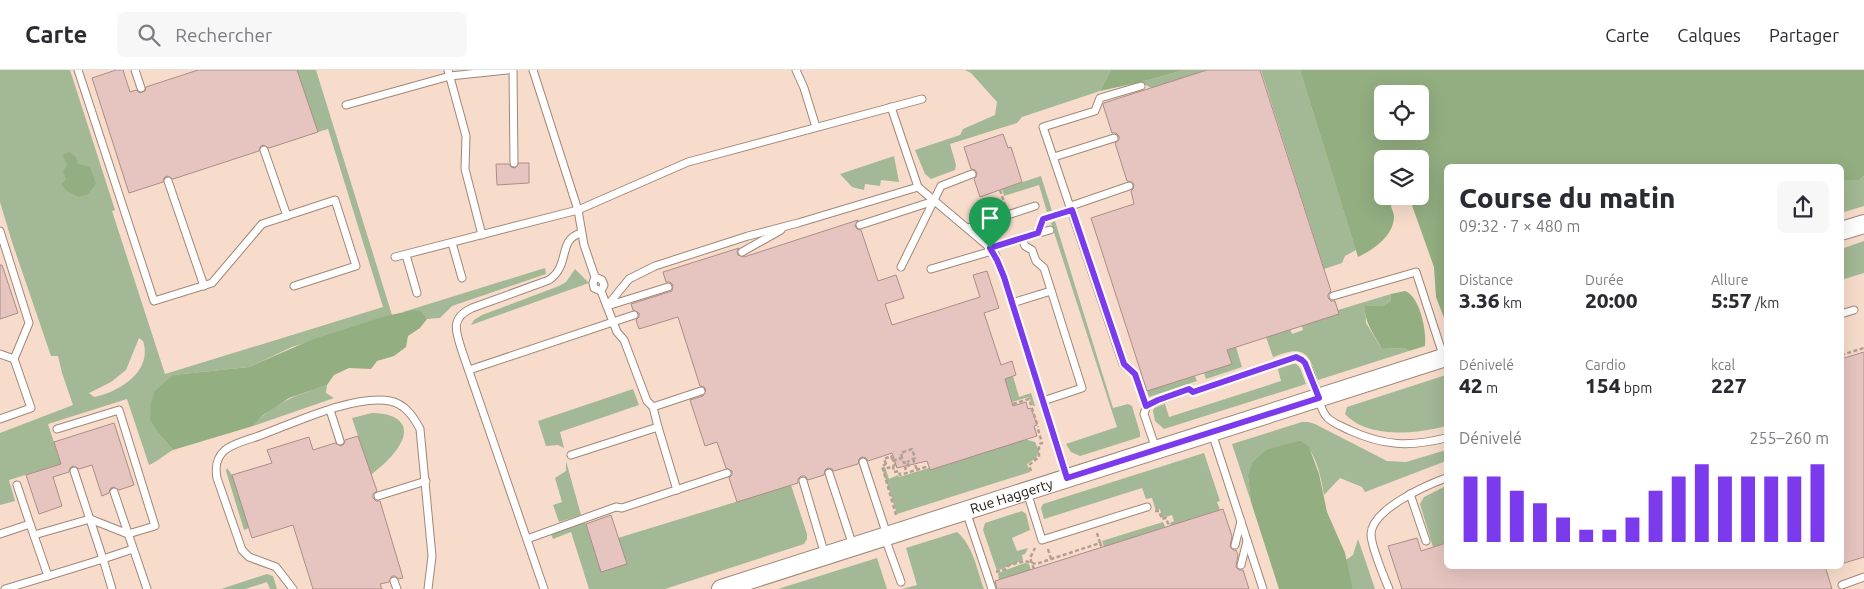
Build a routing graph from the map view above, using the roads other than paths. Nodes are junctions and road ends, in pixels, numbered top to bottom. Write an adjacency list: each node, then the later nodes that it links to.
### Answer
1 (78, 70): 46 (lane)
2 (135, 70): 9 (lane)
3 (507, 70): 7 (lane)
4 (513, 70): 17 (lane)
5 (533, 70): 25 (lane)
6 (796, 70): 13 (lane)
7 (449, 73): 11 (lane); 36 (lane)
8 (1141, 86): 16 (lane)
9 (141, 88)
10 (922, 99): 12 (lane)
11 (346, 106)
12 (891, 107): 13 (lane); 21 (lane)
13 (816, 127): 25 (lane)
14 (1114, 138): 16 (lane)
15 (264, 150): 26 (lane)
16 (1054, 157): 24 (lane)
17 (514, 164)
18 (972, 174): 22 (lane)
19 (168, 180): 46 (lane)
20 (1129, 186): 24 (lane)
21 (918, 187): 22 (lane); 29 (lane)
22 (934, 201): 28 (lane); 30 (lane); 43 (lane)
23 (1035, 206): 30 (lane)
24 (1071, 208): 35 (lane); 66 (lane)
25 (578, 210): 34 (lane); 36 (lane)
26 (287, 216): 46 (lane); 47 (lane)
27 (1864, 224): 32 (street)
28 (860, 225)
29 (790, 226): 40 (lane); 53 (lane)
30 (968, 228): 39 (lane)
31 (1050, 230): 35 (lane)
32 (1844, 230)
33 (0, 231): 61 (lane)
34 (581, 233): 53 (lane); 62 (lane)
35 (1038, 233): 37 (lane)
36 (482, 235): 38 (lane)
37 (1022, 238): 39 (lane); 49 (lane)
38 (452, 243): 41 (lane); 45 (lane)
39 (991, 250): 44 (lane); 52 (lane)
40 (742, 252)
41 (406, 255): 42 (lane); 50 (lane)
42 (395, 257)
43 (901, 266)
44 (931, 269)
45 (462, 278)
46 (204, 286)
47 (294, 286)
48 (668, 287): 53 (lane)
49 (1052, 291): 52 (lane); 65 (lane)
50 (417, 293)
51 (1333, 296): 59 (lane)
52 (1012, 303): 65 (lane)
53 (607, 306): 57 (lane)
54 (1854, 310): 55 (lane)
55 (1844, 313)
56 (634, 315): 57 (lane)
57 (613, 321): 62 (lane); 67 (lane)
58 (0, 354): 61 (lane)
59 (1444, 355)
60 (1444, 358): 64 (street, Rue Haggerty)
61 (14, 359): 69 (lane)
62 (469, 370): 100 (lane)
63 (701, 390): 67 (lane)
64 (1319, 398): 66 (lane); 72 (street, Rue Haggerty); 73 (lane)
65 (1043, 401): 81 (lane)
66 (1146, 406): 75 (lane)
67 (653, 407): 70 (lane)
68 (330, 410): 74 (lane); 83 (lane); 117 (lane)
69 (0, 419)
70 (658, 427): 76 (lane); 86 (lane)
71 (57, 429): 97 (lane)
72 (1212, 432): 75 (street, Rue Haggerty); 94 (lane)
73 (1444, 438)
74 (340, 442)
75 (1157, 450): 81 (street, Rue Haggerty)
76 (571, 455)
77 (863, 462): 99 (lane)
78 (74, 471): 93 (lane)
79 (727, 473): 86 (lane)
80 (829, 473): 104 (lane)
81 (1067, 478): 88 (street, Rue Haggerty)
82 (1444, 479): 89 (lane)
83 (426, 481): 90 (lane); 119 (lane)
84 (802, 481): 106 (lane)
85 (18, 485): 95 (lane)
86 (677, 490): 100 (lane)
87 (114, 492): 97 (lane)
88 (1027, 492): 91 (lane); 92 (street, Rue Haggerty)
89 (1410, 494): 102 (lane); 124 (lane)
90 (378, 496)
91 (1147, 507)
92 (966, 511): 99 (street, Rue Haggerty); 122 (lane)
93 (90, 519): 97 (lane); 98 (lane); 107 (lane)
94 (1241, 520): 101 (lane); 103 (lane)
95 (30, 524): 96 (lane); 98 (lane)
96 (0, 534)
97 (128, 534): 105 (lane)
98 (34, 535): 109 (lane)
99 (886, 536): 104 (street, Rue Haggerty); 112 (lane)
100 (526, 539): 120 (lane)
101 (1248, 539): 108 (lane); 123 (lane)
102 (1426, 541)
103 (1235, 545)
104 (853, 547): 106 (street, Rue Haggerty)
105 (133, 549): 107 (lane); 116 (lane)
106 (825, 556): 121 (street, Rue Haggerty)
107 (103, 559): 109 (lane); 115 (lane)
108 (1241, 565)
109 (48, 576): 114 (lane)
110 (1864, 578): 113 (lane)
111 (394, 581): 118 (lane)
112 (900, 582)
113 (1842, 585)
114 (5, 589)
115 (112, 589)
116 (147, 589)
117 (293, 589)
118 (397, 589)
119 (428, 589)
120 (544, 589)
121 (721, 589)
122 (992, 589)
123 (1263, 589)
124 (1389, 589)

